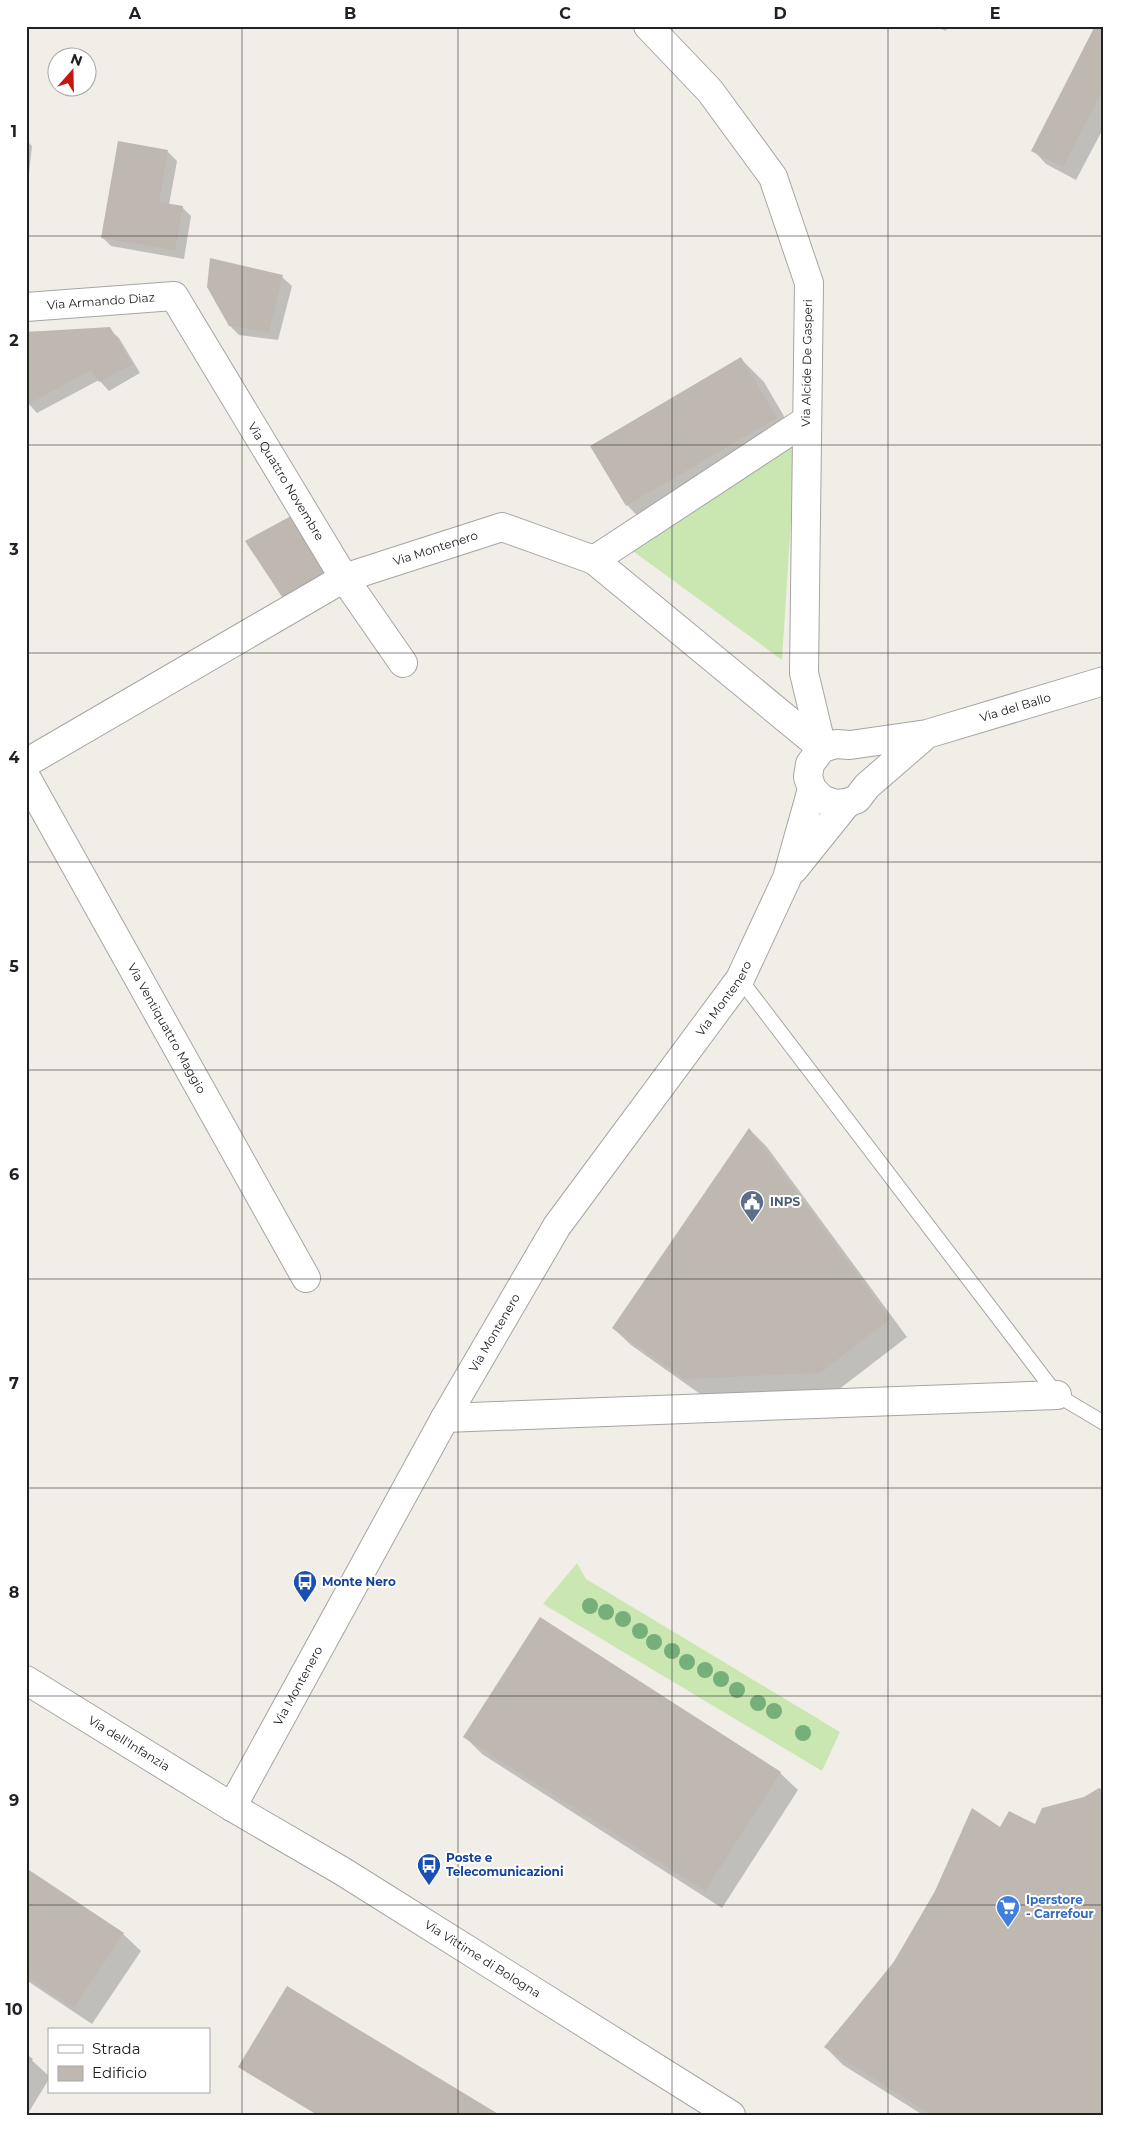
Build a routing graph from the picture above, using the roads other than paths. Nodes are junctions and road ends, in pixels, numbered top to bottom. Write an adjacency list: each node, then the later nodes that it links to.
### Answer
1 (648, 26): 4 (street, Via Alcide De Gasperi)
2 (174, 296): 3 (street, Via Armando Diaz); 6 (street, Via Quattro Novembre)
3 (26, 308)
4 (807, 420): 5 (street); 11 (street, Via Alcide De Gasperi)
5 (594, 560): 6 (street, Via Montenero); 11 (street, Via Montenero)
6 (344, 578): 7 (street, Via Quattro Novembre); 12 (street, Via Montenero)
7 (403, 663)
8 (1104, 681): 9 (street, Via del Ballo)
9 (928, 734): 10 (street); 15 (street, Via Montenero)
10 (850, 745): 11 (street); 15 (street)
11 (822, 748): 14 (street)
12 (26, 763)
13 (26, 777): 18 (street, Via Ventiquattro Maggio)
14 (812, 789): 15 (street); 16 (street, Via Montenero)
15 (857, 795): 16 (street, Via Montenero)
16 (787, 878): 17 (street, Via Montenero)
17 (740, 979): 19 (lane); 20 (street, Via Montenero)
18 (306, 1278)
19 (1057, 1395): 20 (street); 21 (lane)
20 (445, 1418): 23 (street, Via Montenero)
21 (1104, 1423)
22 (26, 1680): 23 (street, Via dell'Infanzia)
23 (232, 1807): 24 (street, Via Vittime di Bologna)
24 (731, 2115)

